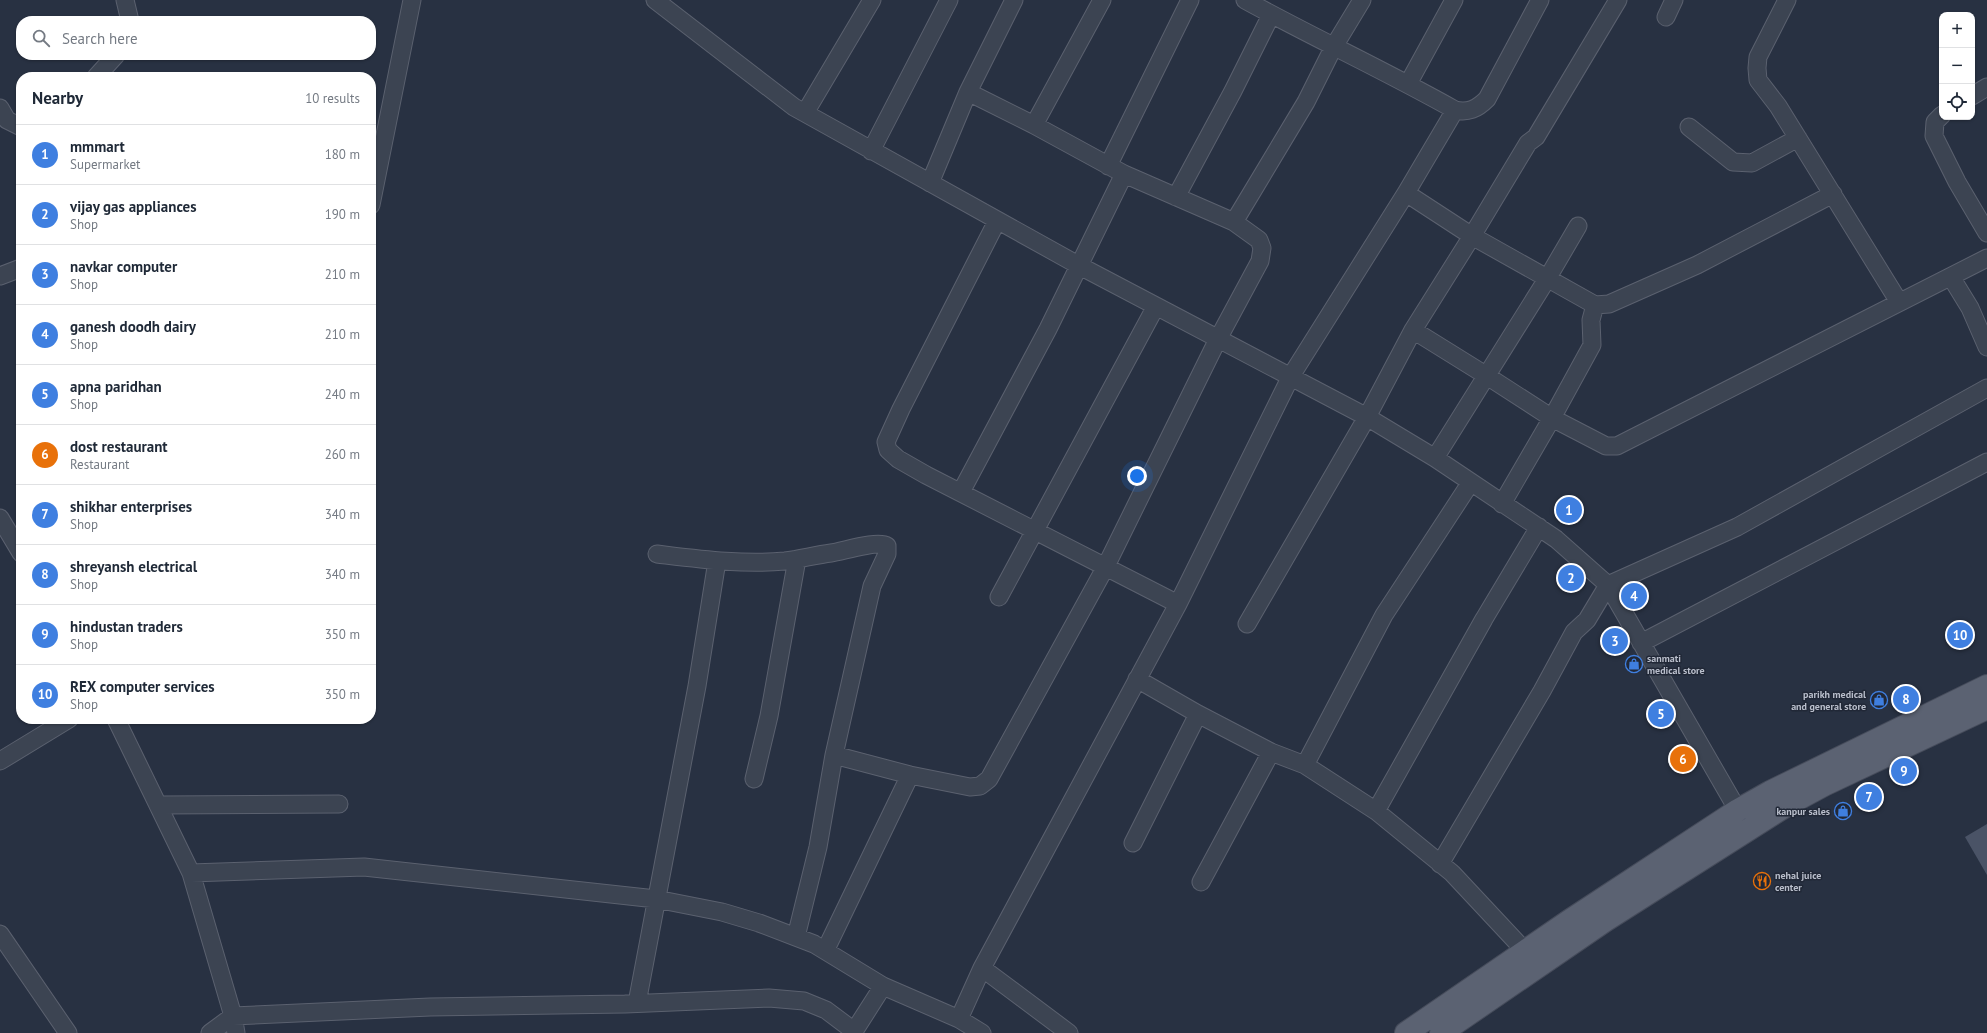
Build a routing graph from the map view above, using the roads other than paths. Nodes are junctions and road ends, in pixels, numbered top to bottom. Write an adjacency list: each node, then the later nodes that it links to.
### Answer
1 (125, 0): 17 (street)
2 (412, 0): 37 (street)
3 (655, 0): 28 (street)
4 (872, 0): 28 (street)
5 (949, 0): 34 (street)
6 (1014, 0): 24 (street)
7 (1102, 0): 31 (street)
8 (1190, 0): 35 (street)
9 (1245, 0): 16 (street)
10 (1362, 0): 19 (street)
11 (1454, 0): 22 (street)
12 (1540, 0): 27 (street)
13 (1618, 0): 46 (street)
14 (1674, 0): 18 (street)
15 (1787, 0): 33 (street)
16 (1271, 15): 19 (street); 41 (street)
17 (129, 16)
18 (1666, 18)
19 (1333, 48): 22 (street); 43 (street)
20 (111, 60): 21 (street)
21 (101, 72)
22 (1408, 84): 27 (street)
23 (1987, 87): 25 (street)
24 (968, 92): 31 (street); 38 (street)
25 (1975, 94)
26 (0, 108): 30 (street)
27 (1454, 110): 39 (street)
28 (805, 113): 34 (street)
29 (1939, 118): 45 (street)
30 (16, 124)
31 (1034, 125): 35 (street)
32 (1689, 127): 33 (street)
33 (1798, 138): 40 (street)
34 (871, 151): 38 (street)
35 (1108, 166): 36 (street)
36 (1124, 174): 41 (street); 48 (street)
37 (376, 180)
38 (930, 183): 42 (street)
39 (1406, 194): 46 (street); 59 (street)
40 (1833, 194): 53 (street); 54 (street)
41 (1176, 197): 43 (street)
42 (997, 221): 48 (street); 67 (street)
43 (1234, 222): 57 (street)
44 (1578, 226): 52 (street)
45 (1987, 233)
46 (1472, 236): 52 (street); 56 (street)
47 (1987, 258): 51 (street)
48 (1078, 265): 55 (street); 67 (street)
49 (16, 270): 50 (street)
50 (0, 276)
51 (1951, 277): 53 (street); 58 (street)
52 (1547, 279): 54 (street); 60 (street)
53 (1899, 302): 63 (street)
54 (1595, 305): 63 (street)
55 (1156, 306): 57 (street); 71 (street)
56 (1413, 330): 60 (street); 62 (street)
57 (1218, 338): 59 (street); 76 (street)
58 (1987, 347)
59 (1291, 376): 62 (street); 79 (street)
60 (1487, 376): 63 (street); 64 (street)
61 (1987, 388): 77 (street)
62 (1367, 417): 64 (street); 80 (street)
63 (1552, 418): 68 (street)
64 (1435, 458): 66 (street)
65 (1987, 462): 81 (street)
66 (1471, 482): 68 (street); 91 (street)
67 (961, 492): 71 (street)
68 (1502, 504): 70 (street)
69 (0, 518): 72 (street)
70 (1539, 527): 77 (street); 97 (street)
71 (1033, 531): 76 (street); 78 (street)
72 (16, 545)
73 (657, 554): 75 (street)
74 (797, 559): 75 (street); 89 (street); 93 (street)
75 (717, 561): 103 (street)
76 (1105, 568): 79 (street); 92 (street)
77 (1608, 585): 81 (street); 100 (street)
78 (999, 597)
79 (1178, 604): 82 (street)
80 (1247, 624)
81 (1641, 643): 96 (street)
82 (1137, 679): 85 (street); 108 (street)
83 (1987, 686): 96 (main road)
84 (1987, 708): 98 (main road)
85 (1198, 714): 88 (street); 99 (street)
86 (61, 724): 90 (street)
87 (118, 724): 95 (street)
88 (1271, 752): 91 (street); 102 (street)
89 (834, 755): 92 (street); 105 (street)
90 (0, 761)
91 (1305, 765): 97 (street)
92 (910, 775): 106 (street)
93 (754, 779)
94 (339, 804): 95 (street)
95 (159, 805): 101 (street)
96 (1738, 810): 98 (street); 107 (main road)
97 (1376, 811): 100 (street)
98 (1749, 829): 119 (main road)
99 (1133, 843)
100 (1440, 864): 107 (street)
101 (191, 873): 103 (street); 111 (street)
102 (1201, 882)
103 (656, 899): 105 (street); 110 (street)
104 (0, 934): 114 (street)
105 (796, 936): 106 (street)
106 (826, 950): 109 (street)
107 (1525, 951): 118 (main road)
108 (982, 968): 112 (street); 117 (street)
109 (884, 986): 112 (street); 113 (street)
110 (637, 1003): 111 (street); 113 (street)
111 (233, 1016): 115 (street); 116 (street)
112 (970, 1028)
113 (854, 1032)
114 (68, 1033)
115 (210, 1033)
116 (236, 1033)
117 (1069, 1033)
118 (1406, 1033)
119 (1441, 1033)

